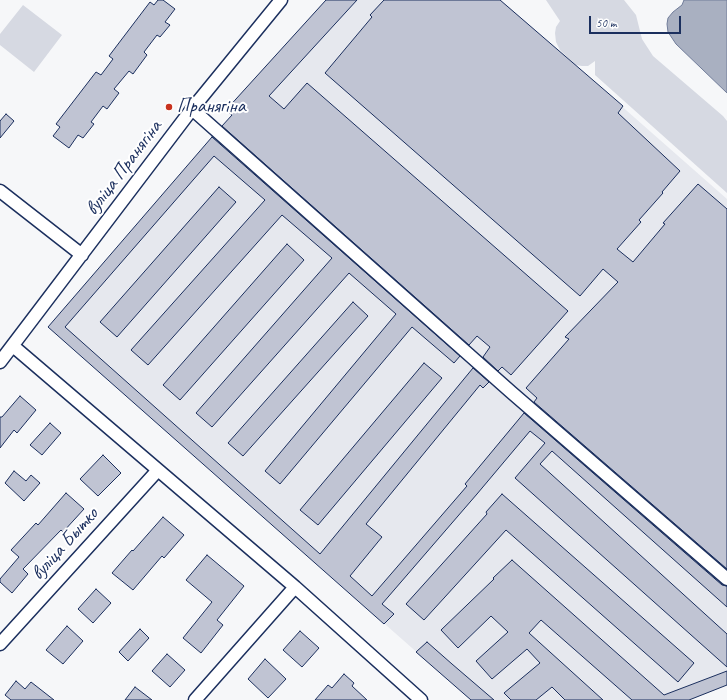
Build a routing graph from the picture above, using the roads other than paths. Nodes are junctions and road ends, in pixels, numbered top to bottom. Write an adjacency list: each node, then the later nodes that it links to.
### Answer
1 (281, 0): 2 (street, вуліца Пранягіна)
2 (192, 109): 4 (street, вуліца Пранягіна); 8 (street)
3 (0, 191): 4 (street)
4 (82, 255): 5 (street, вуліца Пранягіна)
5 (13, 346): 6 (street, вуліца Пранягіна); 7 (street)
6 (0, 362)
7 (158, 470): 9 (street); 10 (street, вуліца Бытко)
8 (727, 579)
9 (295, 587): 11 (street); 12 (street)
10 (0, 644)
11 (195, 700)
12 (421, 700)

